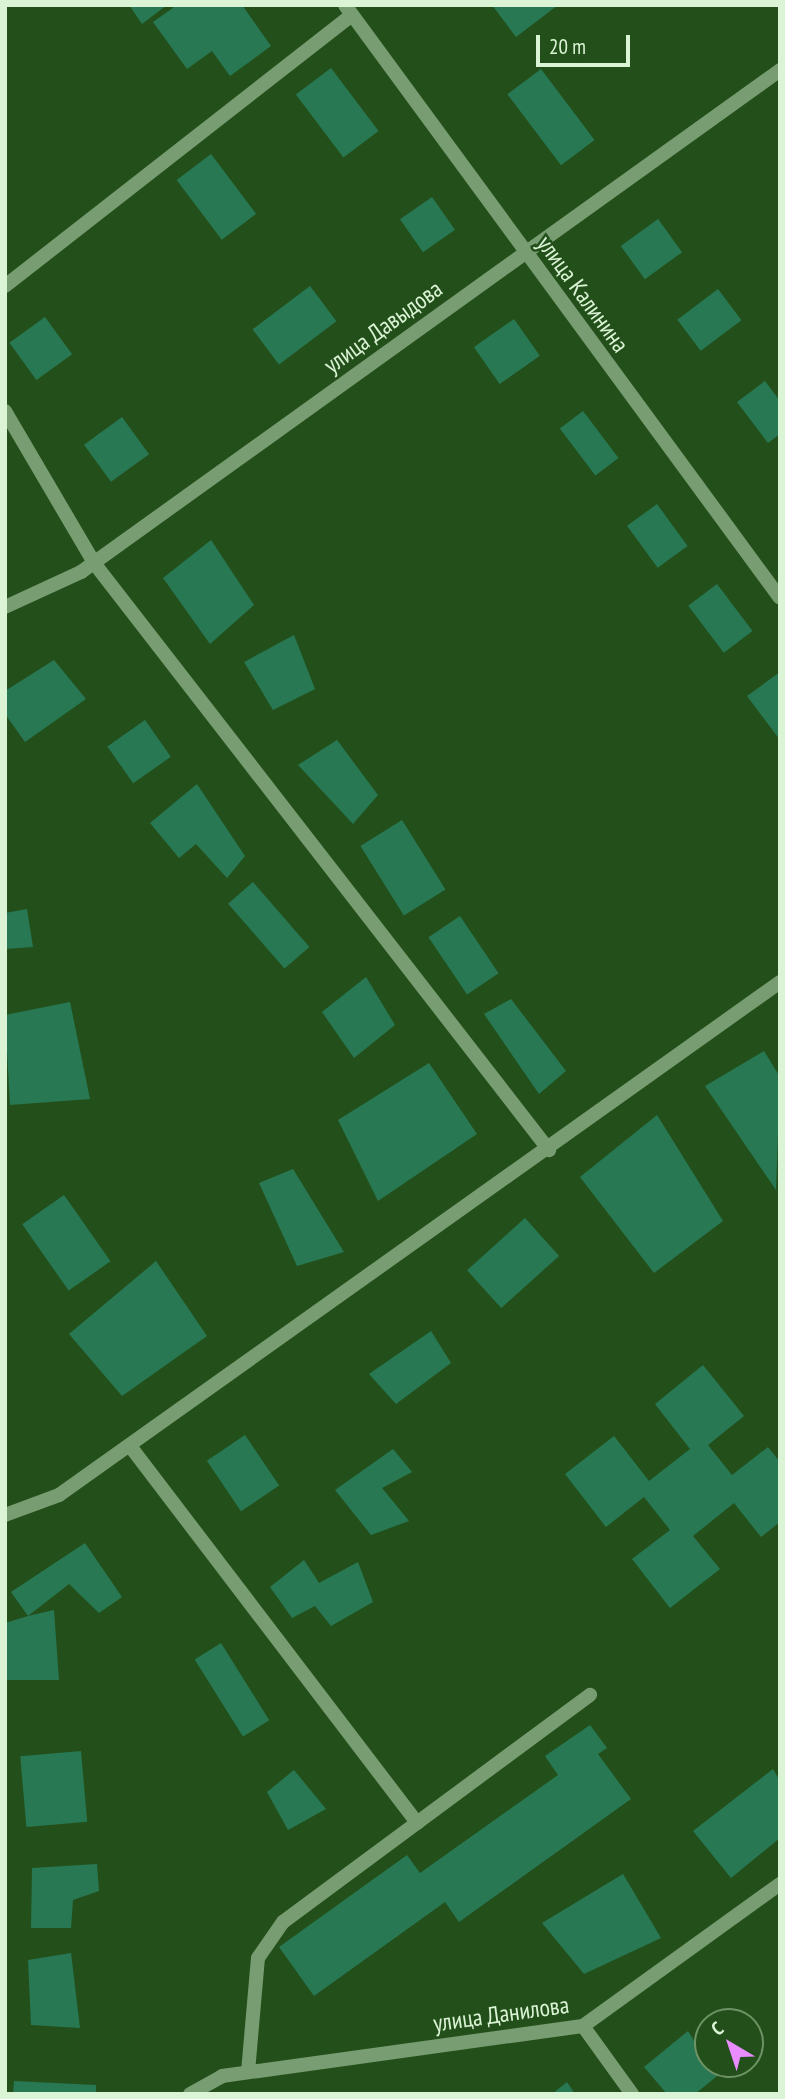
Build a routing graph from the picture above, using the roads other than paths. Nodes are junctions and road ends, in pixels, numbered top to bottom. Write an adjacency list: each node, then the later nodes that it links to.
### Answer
1 (348, 10): 3 (street, улица Калинина); 4 (street, улица Калинина)
2 (780, 71): 3 (street, улица Давыдова)
3 (524, 253): 6 (street, улица Давыдова); 7 (street, улица Калинина)
4 (5, 286)
5 (5, 411): 6 (street)
6 (94, 563): 8 (street, улица Давыдова); 10 (street)
7 (780, 598)
8 (5, 607)
9 (780, 982): 10 (street)
10 (549, 1150): 11 (street)
11 (130, 1446): 12 (street); 14 (street)
12 (5, 1515)
13 (590, 1695): 14 (street)
14 (417, 1823): 17 (street)
15 (780, 1884): 16 (street, улица Данилова)
16 (583, 2026): 17 (street, улица Данилова); 19 (street)
17 (248, 2072): 18 (street, улица Данилова)
18 (190, 2094)
19 (632, 2094)

